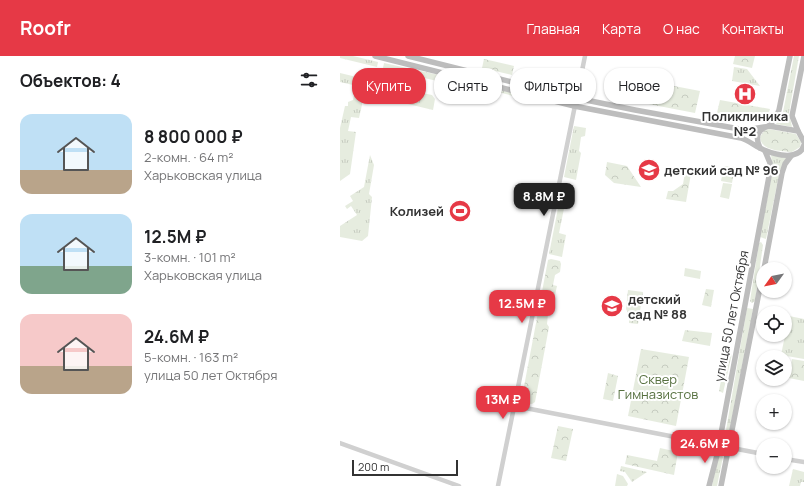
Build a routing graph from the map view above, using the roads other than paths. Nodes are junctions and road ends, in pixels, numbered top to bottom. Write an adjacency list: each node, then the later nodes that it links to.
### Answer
1 (375, 56): 9 (main road)
2 (408, 56): 7 (main road)
3 (585, 56): 6 (street)
4 (790, 56): 12 (main road)
5 (804, 56): 13 (main road)
6 (582, 68)
7 (510, 82)
8 (596, 102): 10 (main road)
9 (574, 106): 11 (main road); 25 (street)
10 (621, 107): 11 (main road); 12 (main road)
11 (619, 114): 16 (main road)
12 (766, 126): 13 (main road); 16 (main road, улица 50 лет Октября)
13 (801, 134): 14 (main road)
14 (804, 142)
15 (804, 145): 18 (main road, улица 50 лет Октября)
16 (763, 150): 18 (main road); 19 (main road, улица 50 лет Октября)
17 (804, 153): 18 (main road)
18 (793, 155): 20 (main road, улица 50 лет Октября)
19 (756, 244): 20 (main road); 23 (main road, улица 50 лет Октября)
20 (768, 247): 21 (main road, улица 50 лет Октября)
21 (765, 262)
22 (758, 298): 24 (main road, улица 50 лет Октября)
23 (745, 300): 24 (main road); 27 (main road, улица 50 лет Октября)
24 (757, 302): 28 (main road, улица 50 лет Октября)
25 (515, 406): 27 (street); 34 (street)
26 (340, 443): 32 (street)
27 (718, 445): 28 (street); 35 (main road, улица 50 лет Октября)
28 (729, 447): 29 (street); 36 (main road, улица 50 лет Октября)
29 (756, 453)
30 (792, 459): 31 (street)
31 (804, 462)
32 (446, 484): 33 (street)
33 (459, 486)
34 (498, 486)
35 (709, 486)
36 (721, 486)

